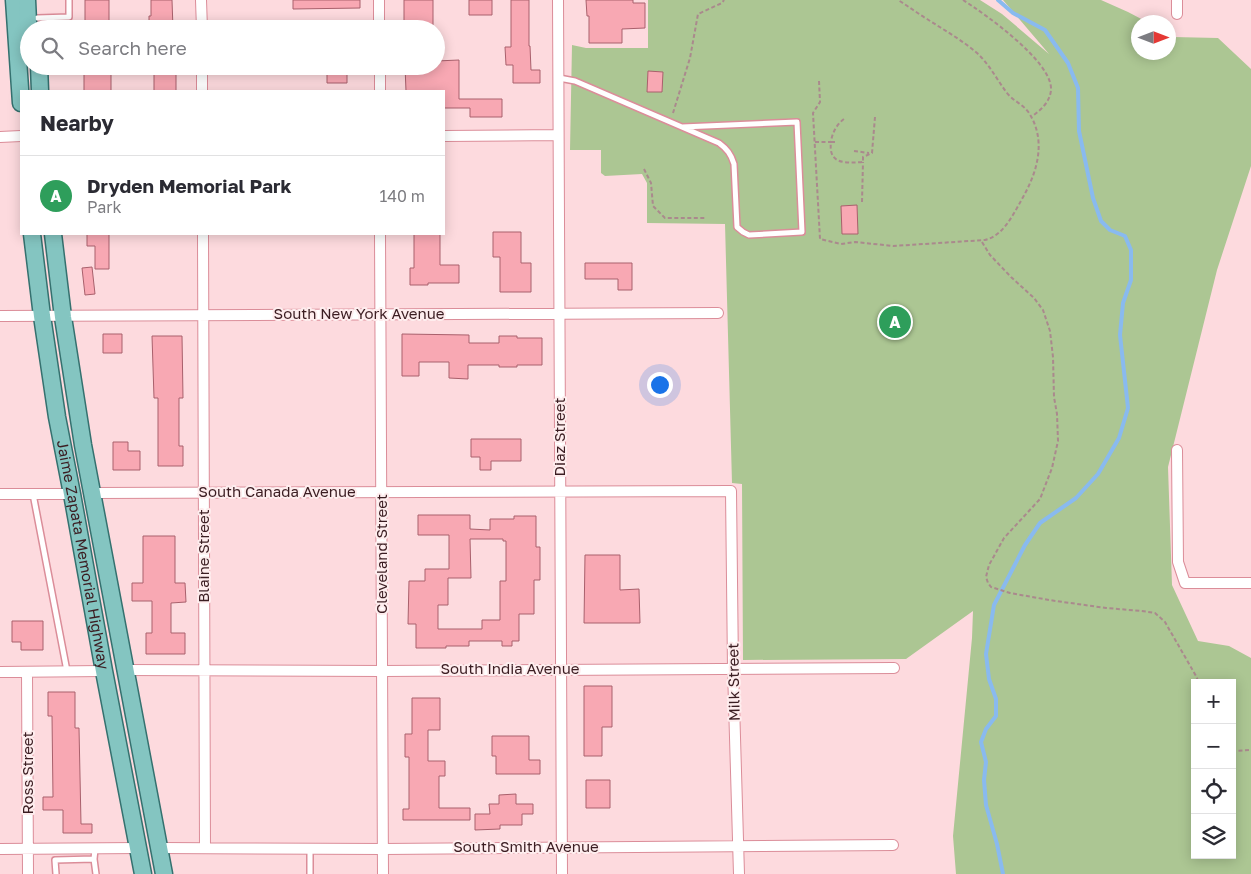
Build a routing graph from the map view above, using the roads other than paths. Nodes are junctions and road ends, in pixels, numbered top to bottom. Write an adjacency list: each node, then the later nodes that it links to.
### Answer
1 (14, 0): 20 (main road)
2 (26, 0): 10 (main road)
3 (36, 0): 11 (main road)
4 (69, 0): 12 (lane)
5 (202, 0): 13 (street)
6 (379, 0): 14 (street)
7 (558, 0): 19 (street, Diaz Street)
8 (1177, 0): 9 (street)
9 (1177, 14)
10 (27, 20)
11 (37, 20)
12 (53, 20)
13 (202, 20)
14 (379, 20)
15 (30, 75): 21 (main road)
16 (39, 75): 22 (main road)
17 (202, 75): 23 (street)
18 (380, 75): 24 (street)
19 (559, 78): 25 (lane); 26 (street, Diaz Street)
20 (20, 90)
21 (31, 90)
22 (40, 90)
23 (202, 90)
24 (380, 90)
25 (682, 127): 25 (lane)
26 (558, 135): 28 (street); 34 (street, Diaz Street)
27 (20, 136): 29 (street)
28 (445, 136)
29 (0, 137)
30 (32, 235): 39 (main road, Jaime Zapata Memorial Highway)
31 (53, 235): 40 (main road, Jaime Zapata Memorial Highway)
32 (202, 235): 36 (street, Blaine Street)
33 (380, 235): 37 (street, Cleveland Street)
34 (559, 313): 35 (street, South New York Avenue); 37 (street, South New York Avenue); 42 (street, Diaz Street)
35 (718, 313)
36 (202, 315): 37 (street, South New York Avenue); 40 (street, South New York Avenue); 44 (street, Blaine Street)
37 (381, 315): 45 (street, Cleveland Street)
38 (0, 316): 39 (street, South New York Avenue)
39 (42, 316): 40 (street, South New York Avenue); 49 (main road, Jaime Zapata Memorial Highway)
40 (63, 317): 46 (main road, Jaime Zapata Memorial Highway)
41 (1177, 450): 50 (street)
42 (560, 491): 43 (street, South Canada Avenue); 45 (street, South Canada Avenue); 52 (street, Diaz Street)
43 (731, 491): 53 (street, Milk Street)
44 (204, 492): 45 (street, South Canada Avenue); 46 (street, South Canada Avenue); 58 (street, Blaine Street)
45 (382, 492): 55 (street, Cleveland Street)
46 (92, 493): 54 (main road, Jaime Zapata Memorial Highway)
47 (0, 494): 48 (street)
48 (33, 494): 49 (street); 56 (lane)
49 (72, 494): 54 (main road); 57 (main road, Jaime Zapata Memorial Highway)
50 (1251, 583)
51 (894, 668): 53 (street, South India Avenue)
52 (560, 669): 53 (street, South India Avenue); 55 (street, South India Avenue); 63 (street, Diaz Street)
53 (733, 669): 61 (street, Milk Street)
54 (126, 670): 58 (street, South India Avenue); 65 (main road, Jaime Zapata Memorial Highway)
55 (382, 670): 58 (street, South India Avenue); 69 (street, Cleveland Street)
56 (67, 671): 57 (street); 60 (street)
57 (104, 671): 64 (main road, Jaime Zapata Memorial Highway); 65 (main road)
58 (204, 671): 66 (street, Blaine Street)
59 (0, 672): 60 (street)
60 (27, 672): 68 (street, Ross Street)
61 (739, 846): 62 (street, South Smith Avenue); 63 (street, South Smith Avenue); 80 (street, Milk Street)
62 (892, 846)
63 (561, 847): 69 (street, South Smith Avenue); 79 (street, Diaz Street)
64 (139, 848): 71 (street); 75 (main road, Jaime Zapata Memorial Highway)
65 (160, 848): 66 (street, South Smith Avenue); 76 (main road, Jaime Zapata Memorial Highway)
66 (205, 848): 67 (street, South Smith Avenue)
67 (310, 848): 69 (street, South Smith Avenue); 77 (lane)
68 (28, 849): 70 (street); 71 (street); 72 (street, Ross Street)
69 (384, 849): 78 (street, Cleveland Street)
70 (0, 850)
71 (95, 854): 73 (lane); 74 (lane)
72 (28, 874)
73 (56, 874)
74 (96, 874)
75 (144, 874)
76 (164, 874)
77 (310, 874)
78 (384, 874)
79 (562, 874)
80 (739, 874)

